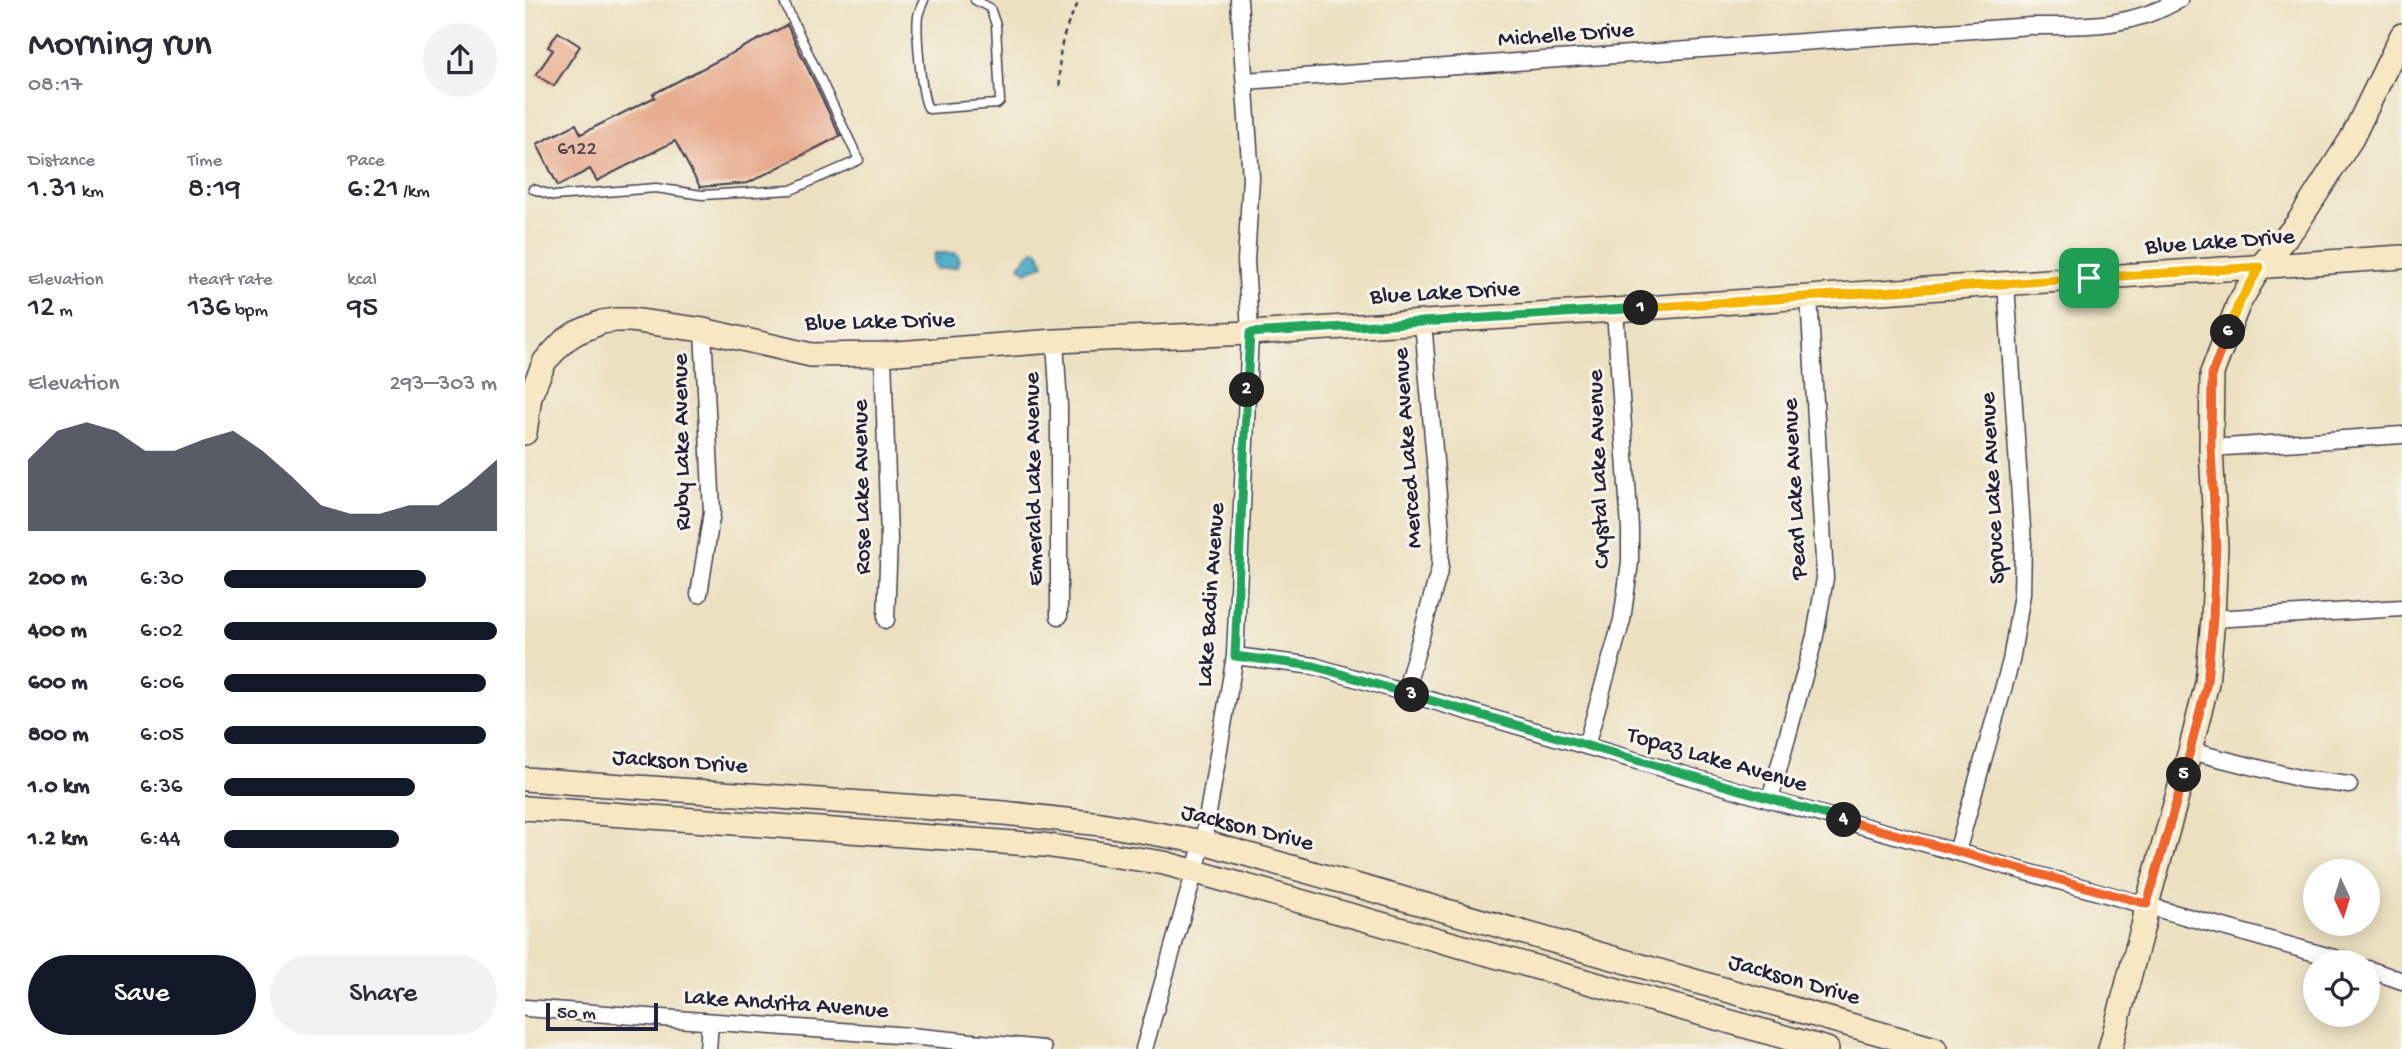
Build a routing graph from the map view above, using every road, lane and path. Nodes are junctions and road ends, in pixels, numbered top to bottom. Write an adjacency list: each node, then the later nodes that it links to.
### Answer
1 (783, 0): 10 (lane)
2 (924, 0): 3 (lane)
3 (975, 0)
4 (1080, 0): 9 (path)
5 (1239, 0): 8 (street, Lake Badin Avenue)
6 (2179, 0): 8 (street, Michelle Drive)
7 (2402, 35): 12 (street)
8 (1245, 81): 18 (street, Lake Badin Avenue)
9 (1060, 86)
10 (533, 189)
11 (2402, 257): 12 (street, Blue Lake Drive)
12 (2260, 267): 13 (street, Blue Lake Drive); 23 (street)
13 (2006, 283): 14 (street, Blue Lake Drive); 38 (street, Spruce Lake Avenue)
14 (1809, 296): 15 (street, Blue Lake Drive); 35 (street, Pearl Lake Avenue)
15 (1615, 310): 16 (street, Blue Lake Drive); 31 (street, Crystal Lake Avenue)
16 (1423, 322): 18 (street, Blue Lake Drive); 30 (street, Merced Lake Avenue)
17 (702, 330): 20 (street, Blue Lake Drive); 21 (street, Blue Lake Drive); 24 (street, Ruby Lake Avenue)
18 (1250, 333): 19 (street, Blue Lake Drive); 29 (street, Lake Badin Avenue)
19 (1055, 341): 20 (street, Blue Lake Drive); 26 (street, Emerald Lake Avenue)
20 (883, 354): 28 (street, Rose Lake Avenue)
21 (525, 433)
22 (2402, 435): 23 (street)
23 (2211, 447): 27 (street)
24 (699, 594)
25 (2402, 608): 27 (street)
26 (1059, 616)
27 (2213, 619): 32 (street)
28 (886, 620)
29 (1235, 656): 30 (street, Topaz Lake Avenue); 37 (street, Lake Badin Avenue)
30 (1405, 693): 31 (street, Topaz Lake Avenue)
31 (1586, 746): 35 (street, Topaz Lake Avenue)
32 (2190, 751): 34 (street); 40 (street)
33 (525, 779): 37 (street, Jackson Drive)
34 (2349, 785)
35 (1770, 800): 38 (street, Topaz Lake Avenue)
36 (525, 808): 39 (street)
37 (1203, 842): 39 (street, Lake Badin Avenue); 51 (street, Jackson Drive)
38 (1957, 852): 40 (street, Topaz Lake Avenue)
39 (1196, 870): 49 (street, Lake Badin Avenue); 50 (street)
40 (2147, 904): 41 (street, Topaz Lake Avenue); 52 (street)
41 (2306, 950)
42 (2380, 973): 43 (street)
43 (2402, 981)
44 (525, 1008): 45 (street, Lake Andrita Avenue)
45 (710, 1023): 46 (street, Lake Andrita Avenue); 47 (street)
46 (909, 1043): 48 (street, Lake Andrita Avenue)
47 (708, 1049)
48 (1043, 1049)
49 (1145, 1049)
50 (1827, 1049)
51 (1935, 1049)
52 (2111, 1049)

